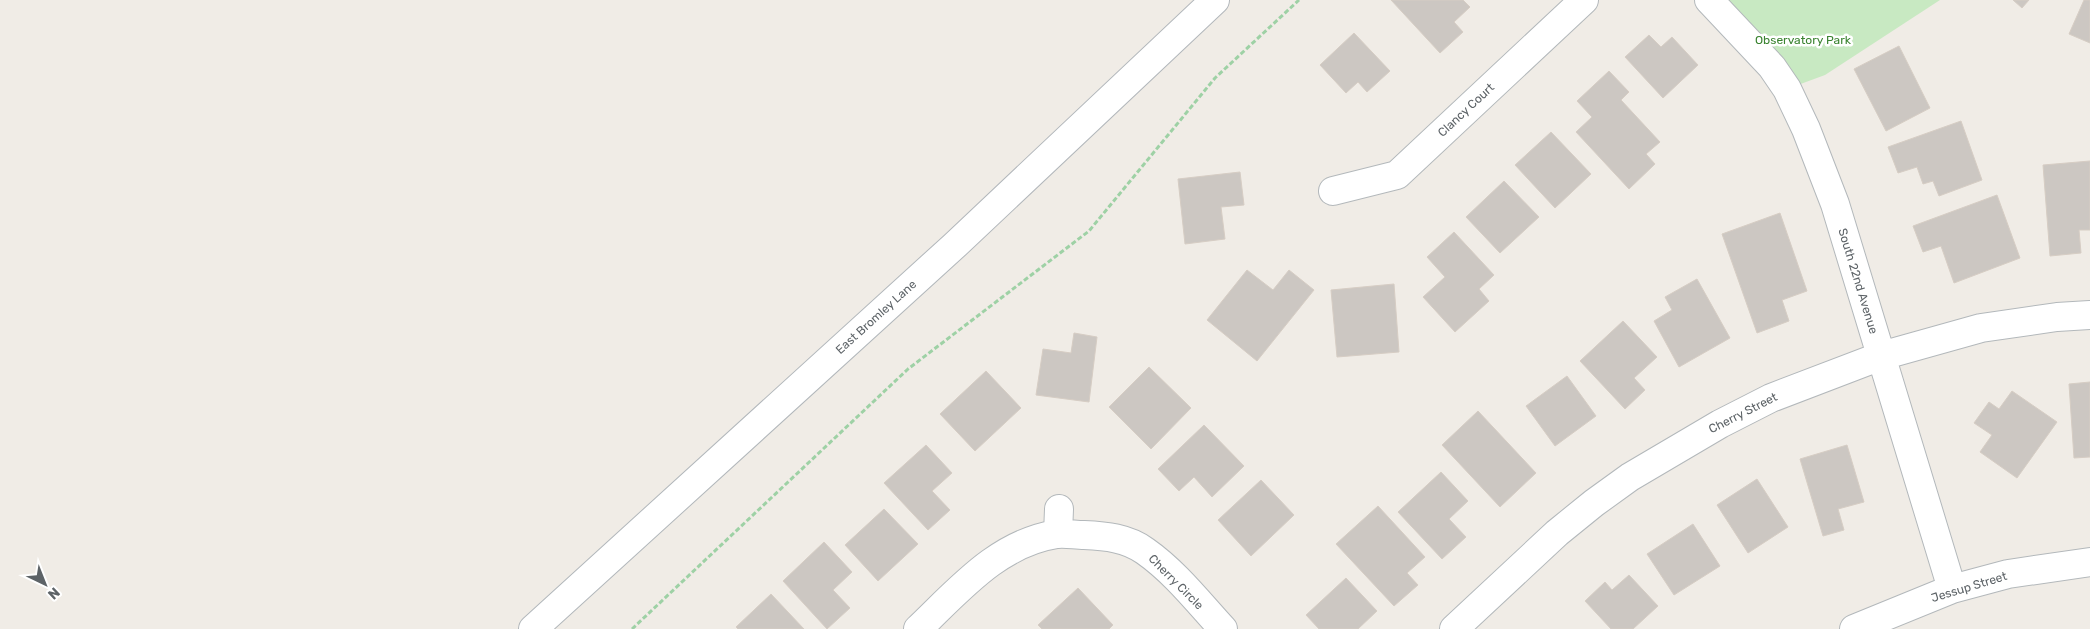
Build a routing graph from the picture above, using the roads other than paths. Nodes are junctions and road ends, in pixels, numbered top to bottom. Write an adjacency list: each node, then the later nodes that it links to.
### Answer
1 (1215, 0): 9 (street, East Bromley Lane)
2 (1584, 0): 4 (street, Clancy Court)
3 (1709, 0): 6 (street, South 22nd Avenue)
4 (1333, 191)
5 (2090, 315): 6 (street, Cherry Street)
6 (1881, 356): 8 (street, South 22nd Avenue); 12 (street, Cherry Street)
7 (2090, 562): 8 (street, Jessup Street)
8 (1952, 590): 13 (street, Jessup Street)
9 (533, 629)
10 (918, 629): 11 (street, Cherry Circle)
11 (1223, 629)
12 (1454, 629)
13 (1854, 629)

